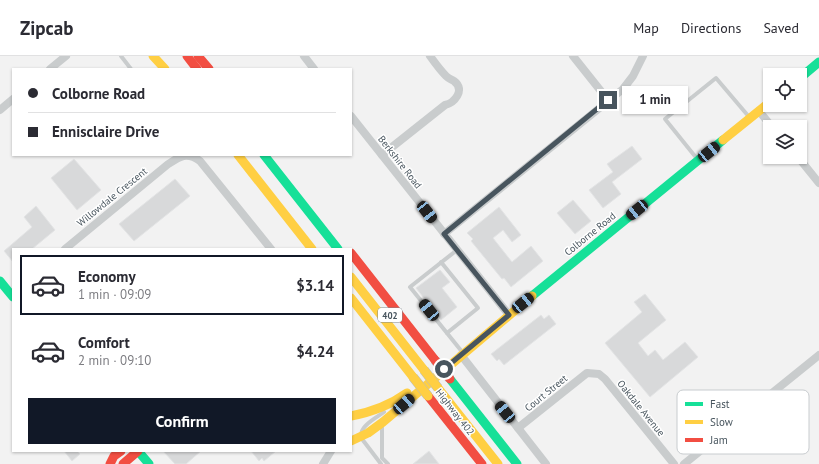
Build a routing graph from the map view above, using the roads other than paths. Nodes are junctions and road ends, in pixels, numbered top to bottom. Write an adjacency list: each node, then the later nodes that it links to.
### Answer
1 (66, 56): 13 (street)
2 (121, 56): 14 (lane)
3 (153, 56): 15 (main road)
4 (161, 56): 16 (main road)
5 (178, 56): 17 (main road)
6 (187, 56): 18 (main road)
7 (199, 56): 19 (main road)
8 (304, 56): 20 (street)
9 (430, 56): 30 (street)
10 (573, 56): 23 (street)
11 (642, 56): 23 (street)
12 (819, 62): 21 (main road)
13 (51, 68)
14 (130, 68)
15 (164, 68)
16 (170, 68)
17 (187, 68)
18 (196, 68)
19 (208, 68)
20 (313, 68)
21 (807, 72)
22 (12, 100): 25 (street)
23 (608, 100): 40 (street)
24 (763, 108): 26 (main road, Colborne Road)
25 (0, 110)
26 (759, 111): 28 (main road, Colborne Road); 29 (street)
27 (352, 117): 30 (street, Berkshire Road)
28 (750, 119): 36 (main road, Colborne Road); 36 (lane)
29 (766, 120)
30 (382, 155): 40 (street, Berkshire Road)
31 (182, 156): 41 (street, Willowdale Crescent)
32 (194, 156): 42 (street, Willowdale Crescent)
33 (239, 156): 43 (main road)
34 (256, 156): 44 (main road)
35 (265, 156): 45 (main road)
36 (698, 161): 55 (main road, Colborne Road)
37 (804, 164): 38 (street)
38 (819, 183)
39 (301, 187): 46 (main road)
40 (444, 234): 47 (street, Berkshire Road)
41 (65, 248)
42 (270, 248)
43 (311, 248)
44 (328, 248)
45 (337, 248)
46 (347, 248)
47 (457, 250): 49 (lane); 55 (street, Berkshire Road)
48 (352, 254): 59 (main road)
49 (441, 262): 56 (lane); 56 (lane)
50 (352, 266): 59 (main road, Highway 402 / 402)
51 (352, 278): 59 (main road)
52 (0, 281): 53 (main road)
53 (12, 294)
54 (352, 299): 82 (main road, Highway 402 / 402, bridge)
55 (509, 315): 57 (main road, Colborne Road)
56 (447, 333): 57 (lane)
57 (462, 354): 60 (main road, Colborne Road); 67 (street)
58 (819, 355): 63 (street)
59 (429, 365): 62 (main road, Highway 402 / 402)
60 (444, 369): 64 (main road, Colborne Road); 66 (main road, Colborne Road)
61 (587, 373): 67 (street, Court Street); 87 (street, Oakdale Avenue)
62 (444, 383): 83 (main road); 84 (main road, Highway 402 / 402); 85 (main road)
63 (776, 390)
64 (393, 403): 65 (main road, Colborne Road); 68 (lane)
65 (353, 416)
66 (382, 423): 68 (main road, Colborne Road); 81 (lane)
67 (518, 428): 86 (street)
68 (361, 437): 69 (main road, Colborne Road); 80 (lane)
69 (352, 441)
70 (120, 452): 76 (main road)
71 (137, 452): 77 (main road)
72 (139, 452): 78 (main road)
73 (328, 452): 79 (street)
74 (330, 452): 79 (street)
75 (696, 454): 88 (street)
76 (110, 464)
77 (123, 464)
78 (149, 464)
79 (322, 464)
80 (381, 464)
81 (388, 464)
82 (482, 464)
83 (498, 464)
84 (507, 464)
85 (517, 464)
86 (546, 464)
87 (674, 464)
88 (684, 464)

